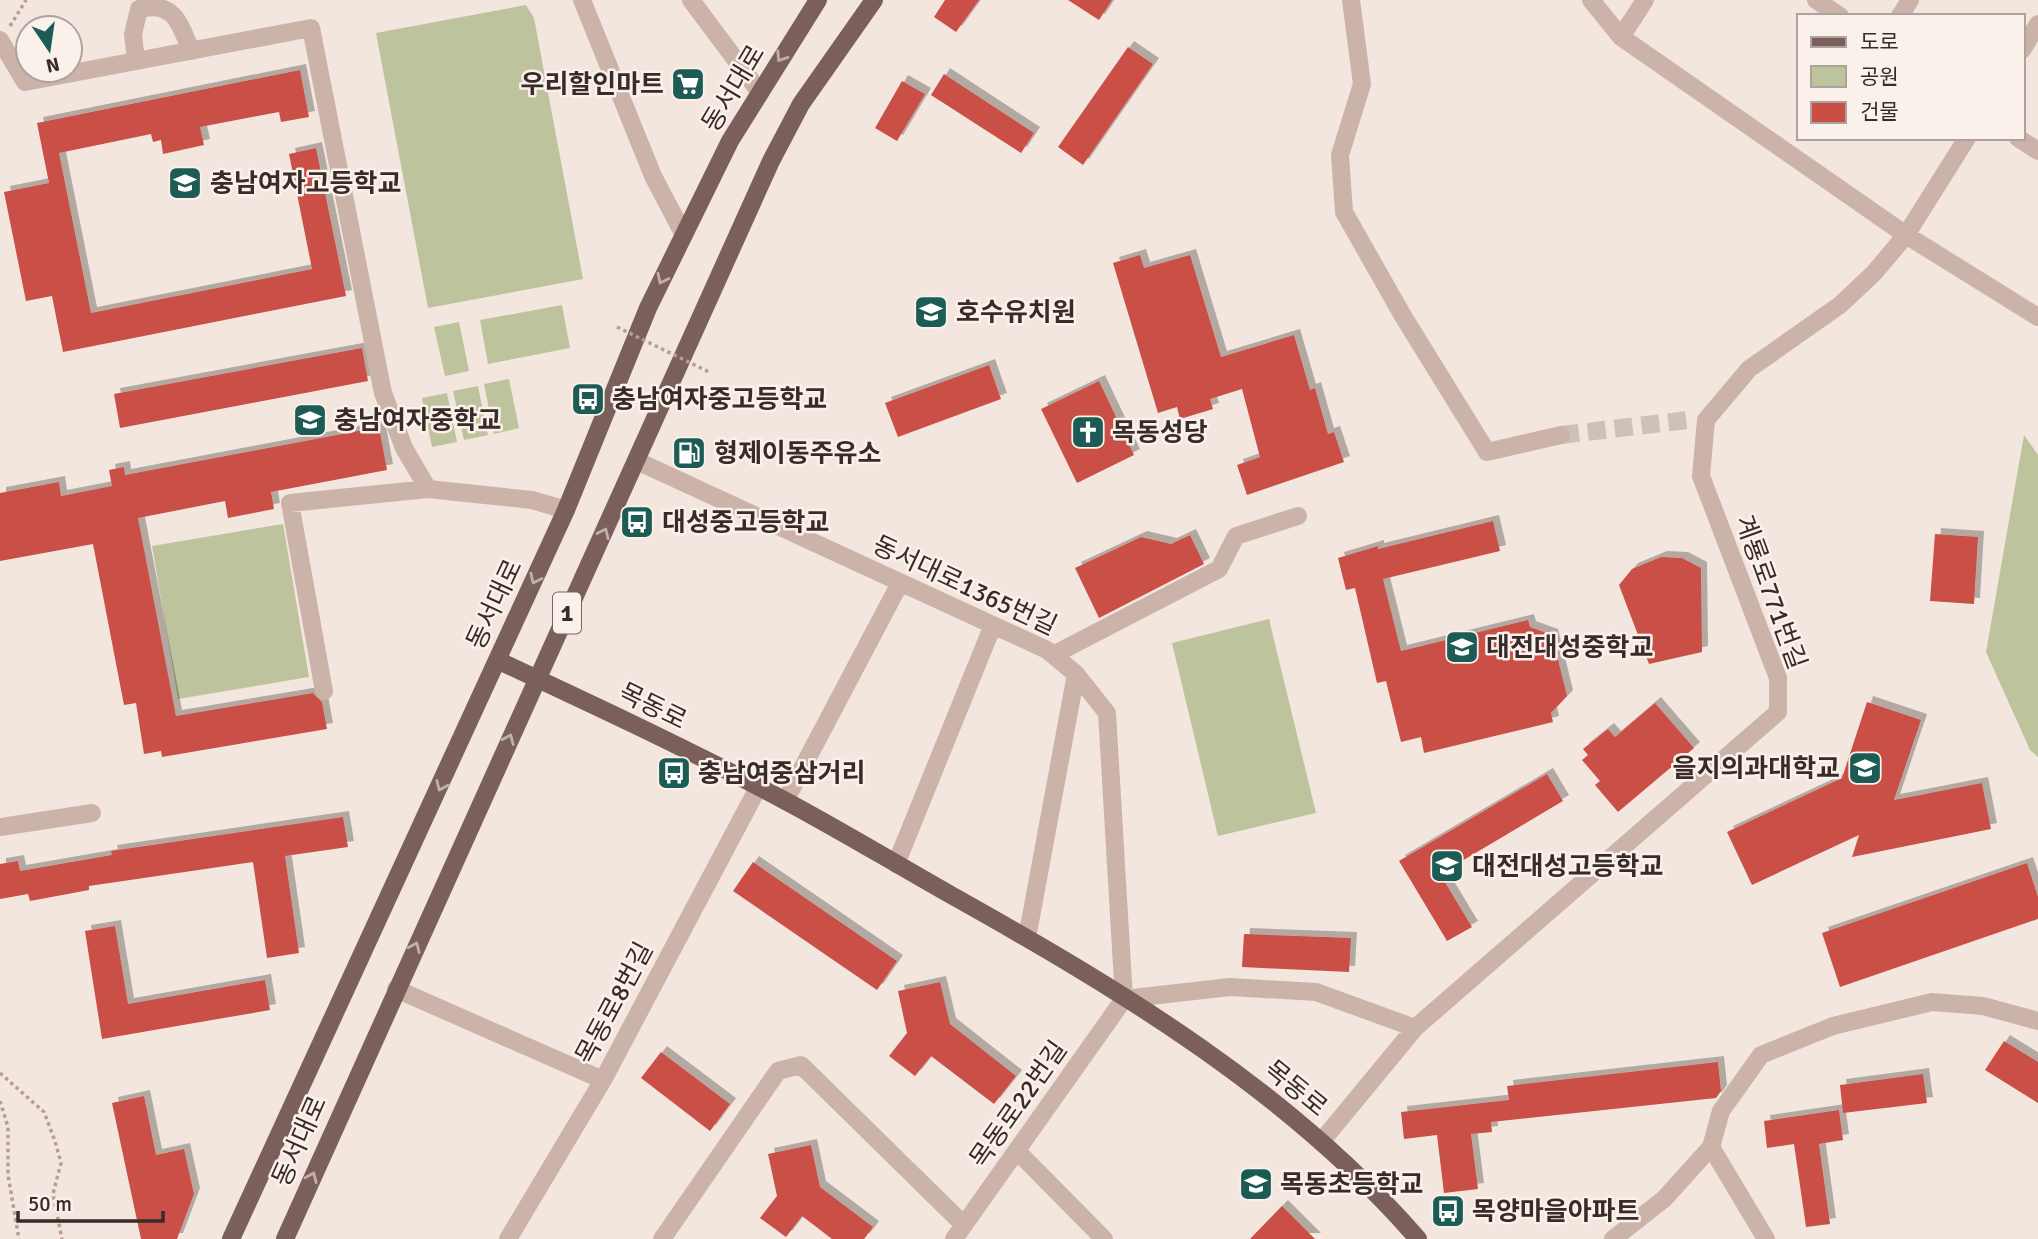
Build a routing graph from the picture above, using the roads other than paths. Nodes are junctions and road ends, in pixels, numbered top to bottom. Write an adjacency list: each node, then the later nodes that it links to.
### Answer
1 (582, 0): 20 (street)
2 (691, 0): 16 (street)
3 (818, 0): 16 (main road, 동서대로 / 1, one-way to 16)
4 (874, 0): 24 (main road, 동서대로 / 1)
5 (1351, 0): 23 (street)
6 (1591, 0): 12 (street)
7 (1645, 0): 12 (street)
8 (1816, 0): 9 (street)
9 (1837, 14)
10 (2038, 24): 13 (street)
11 (3, 36): 15 (street)
12 (1621, 37): 21 (street)
13 (2024, 47)
14 (191, 51): 15 (street); 15 (street); 25 (street)
15 (136, 61)
16 (759, 91): 20 (main road, 동서대로 / 1)
17 (1966, 140): 21 (street, 계룡로771번길)
18 (2021, 140): 19 (street)
19 (2038, 151)
20 (684, 235): 26 (main road, 동서대로 / 1, one-way to 26)
21 (1906, 235): 22 (street); 44 (street, 계룡로771번길)
22 (2038, 317)
23 (1560, 435)
24 (638, 461): 28 (street, 동서대로1365번길); 33 (main road, 동서대로 / 1, one-way to 24)
25 (428, 489): 26 (street); 34 (street)
26 (566, 510): 31 (main road, 동서대로 / 1, one-way to 31)
27 (1298, 516): 30 (street)
28 (901, 583): 29 (street, 동서대로1365번길); 36 (street)
29 (993, 625): 30 (street, 동서대로1365번길); 39 (street)
30 (1053, 655): 32 (street, 동서대로1365번길)
31 (497, 660): 33 (main road, 목동로); 50 (main road, 동서대로 / 1, one-way to 50)
32 (1076, 674): 40 (street); 42 (street, 동서대로1365번길)
33 (537, 679): 35 (main road, 목동로); 41 (main road, 동서대로 / 1, one-way to 33)
34 (324, 691)
35 (759, 786): 36 (main road, 목동로); 45 (street, 목동로8번길)
36 (785, 801): 39 (main road, 목동로)
37 (92, 813): 38 (street)
38 (0, 827)
39 (896, 864): 40 (main road, 목동로)
40 (1027, 938): 42 (main road, 목동로)
41 (396, 989): 45 (street); 51 (main road, 동서대로 / 1, one-way to 41)
42 (1124, 999): 44 (street); 46 (main road, 목동로); 48 (street, 목동로22번길)
43 (2038, 1021): 47 (street)
44 (1415, 1028): 46 (street, 계룡로771번길)
45 (603, 1080): 52 (street, 목동로8번길)
46 (1321, 1142): 55 (main road, 목동로)
47 (1712, 1147): 56 (street); 57 (street)
48 (1017, 1151): 49 (street, 목동로22번길); 54 (street)
49 (959, 1232): 53 (street)
50 (231, 1239)
51 (285, 1239)
52 (508, 1239)
53 (662, 1239)
54 (1104, 1239)
55 (1418, 1239)
56 (1613, 1239)
57 (1766, 1239)

